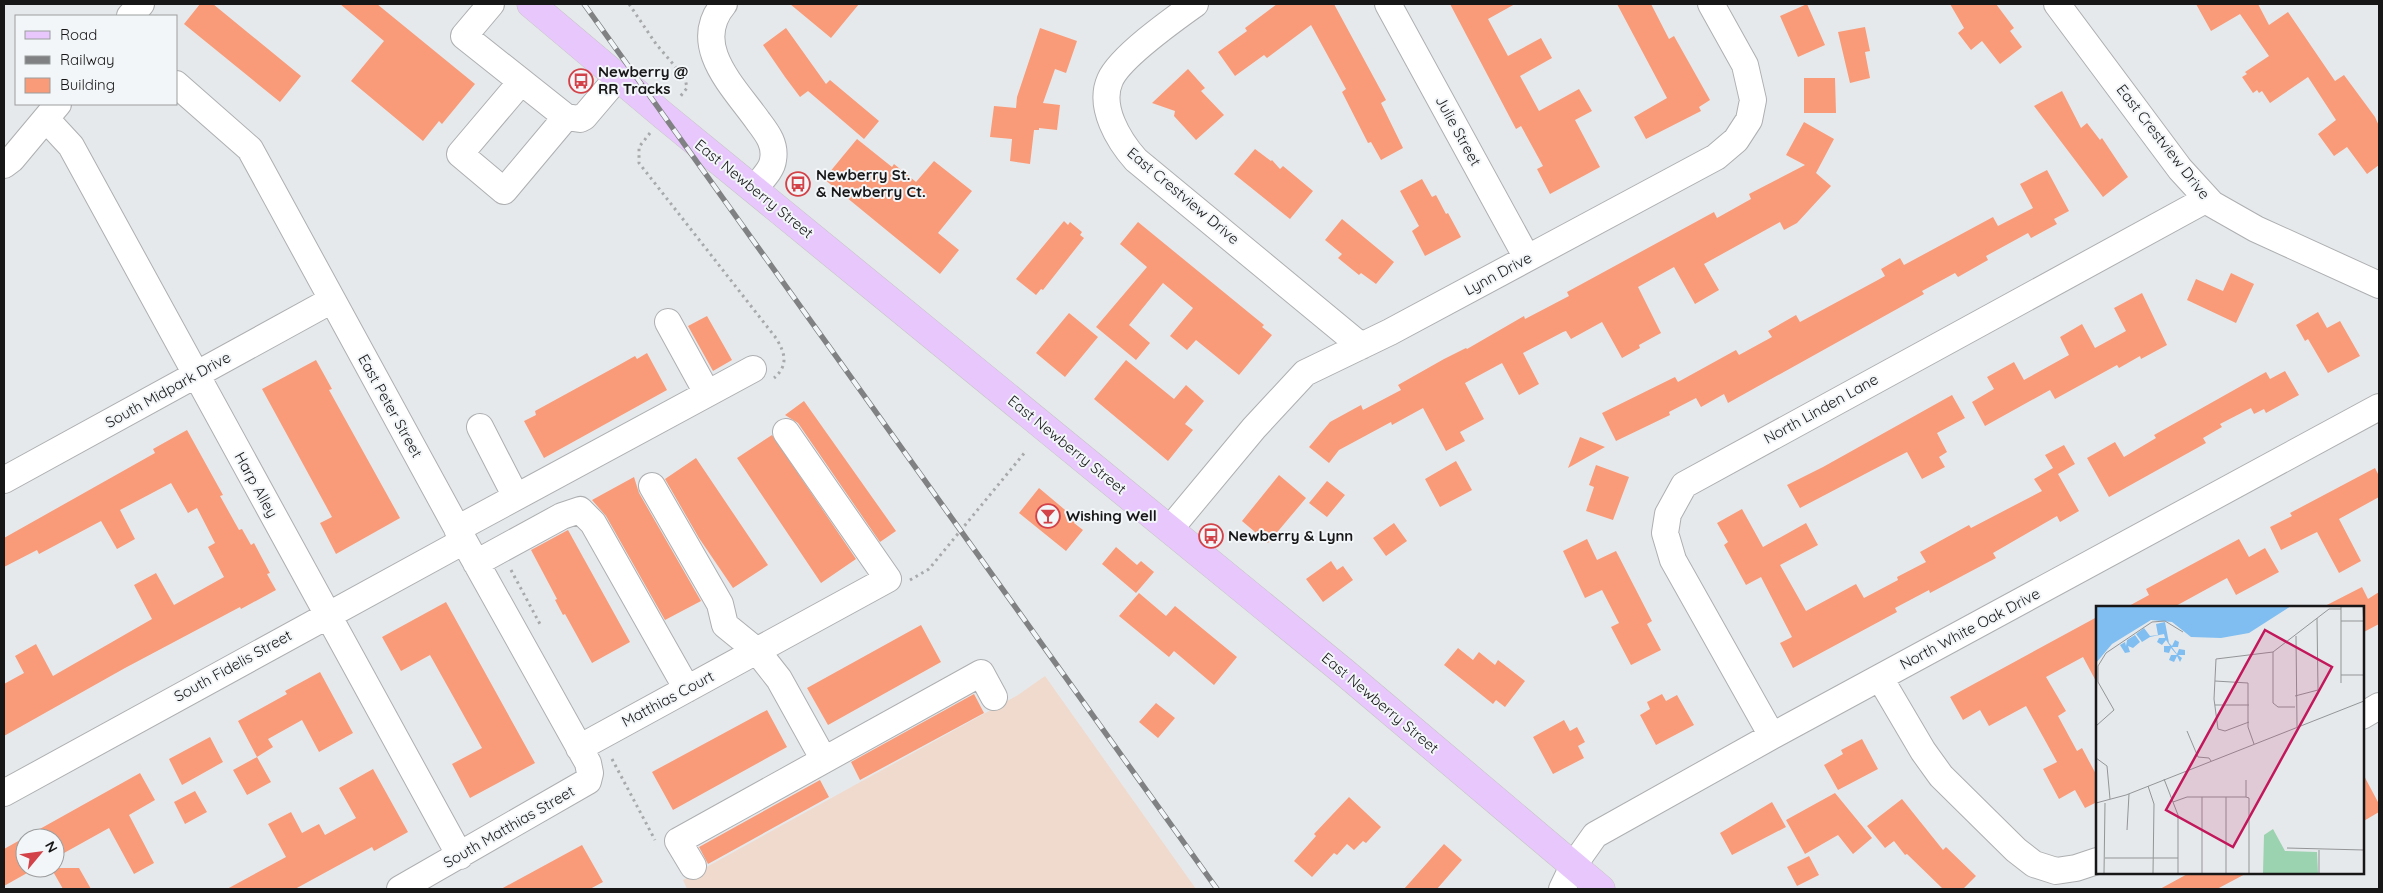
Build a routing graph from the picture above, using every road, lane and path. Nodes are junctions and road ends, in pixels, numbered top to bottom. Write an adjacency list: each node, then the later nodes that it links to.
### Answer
1 (140, 4): 9 (street)
2 (491, 4): 11 (street)
3 (531, 4): 10 (main road, East Newberry Street)
4 (1195, 4): 22 (street, East Crestview Drive)
5 (1388, 4): 18 (street, Julie Street)
6 (1711, 4): 18 (street, Lynn Drive)
7 (2056, 4): 17 (street, East Crestview Drive)
8 (718, 6): 16 (street)
9 (131, 15)
10 (618, 77): 14 (street); 16 (main road, East Newberry Street)
11 (521, 82): 14 (street); 14 (street)
12 (178, 86): 20 (street, East Peter Street)
13 (52, 111): 15 (street); 24 (street, Harp Alley)
14 (566, 117)
15 (4, 164)
16 (755, 188): 33 (main road, East Newberry Street)
17 (2206, 199): 19 (street, East Crestview Drive); 43 (street, North Linden Lane)
18 (1527, 258): 22 (street, Lynn Drive)
19 (2379, 285)
20 (332, 300): 24 (street, South Midpark Drive); 34 (street, East Peter Street)
21 (668, 322): 25 (street)
22 (1361, 346): 33 (street, Lynn Drive)
23 (753, 368): 25 (street)
24 (195, 375): 30 (street, South Midpark Drive); 36 (street, Harp Alley)
25 (707, 393): 32 (street)
26 (2379, 407): 38 (street, North White Oak Drive)
27 (480, 427): 32 (street)
28 (786, 432): 37 (street, Matthias Court)
29 (1026, 451): 35 (path)
30 (4, 480)
31 (652, 486): 37 (street)
32 (516, 497): 34 (street)
33 (1170, 529): 50 (main road, East Newberry Street)
34 (465, 544): 36 (street, South Fidelis Street); 39 (street); 44 (street, East Peter Street)
35 (906, 582)
36 (327, 615): 46 (street, South Fidelis Street); 47 (street, Harp Alley)
37 (757, 652): 39 (street, Matthias Court); 45 (street)
38 (1880, 678): 43 (street, North White Oak Drive); 48 (street)
39 (686, 689): 44 (street, Matthias Court)
40 (994, 697): 45 (street)
41 (2379, 706): 42 (street)
42 (2363, 715)
43 (1772, 736): 50 (street, North White Oak Drive)
44 (579, 748): 47 (street, South Matthias Street)
45 (824, 760): 49 (street)
46 (4, 793)
47 (460, 856): 51 (street, South Matthias Street)
48 (2096, 861)
49 (693, 866)
50 (1567, 878): 52 (main road, East Newberry Street)
51 (400, 889)
52 (1601, 889)

